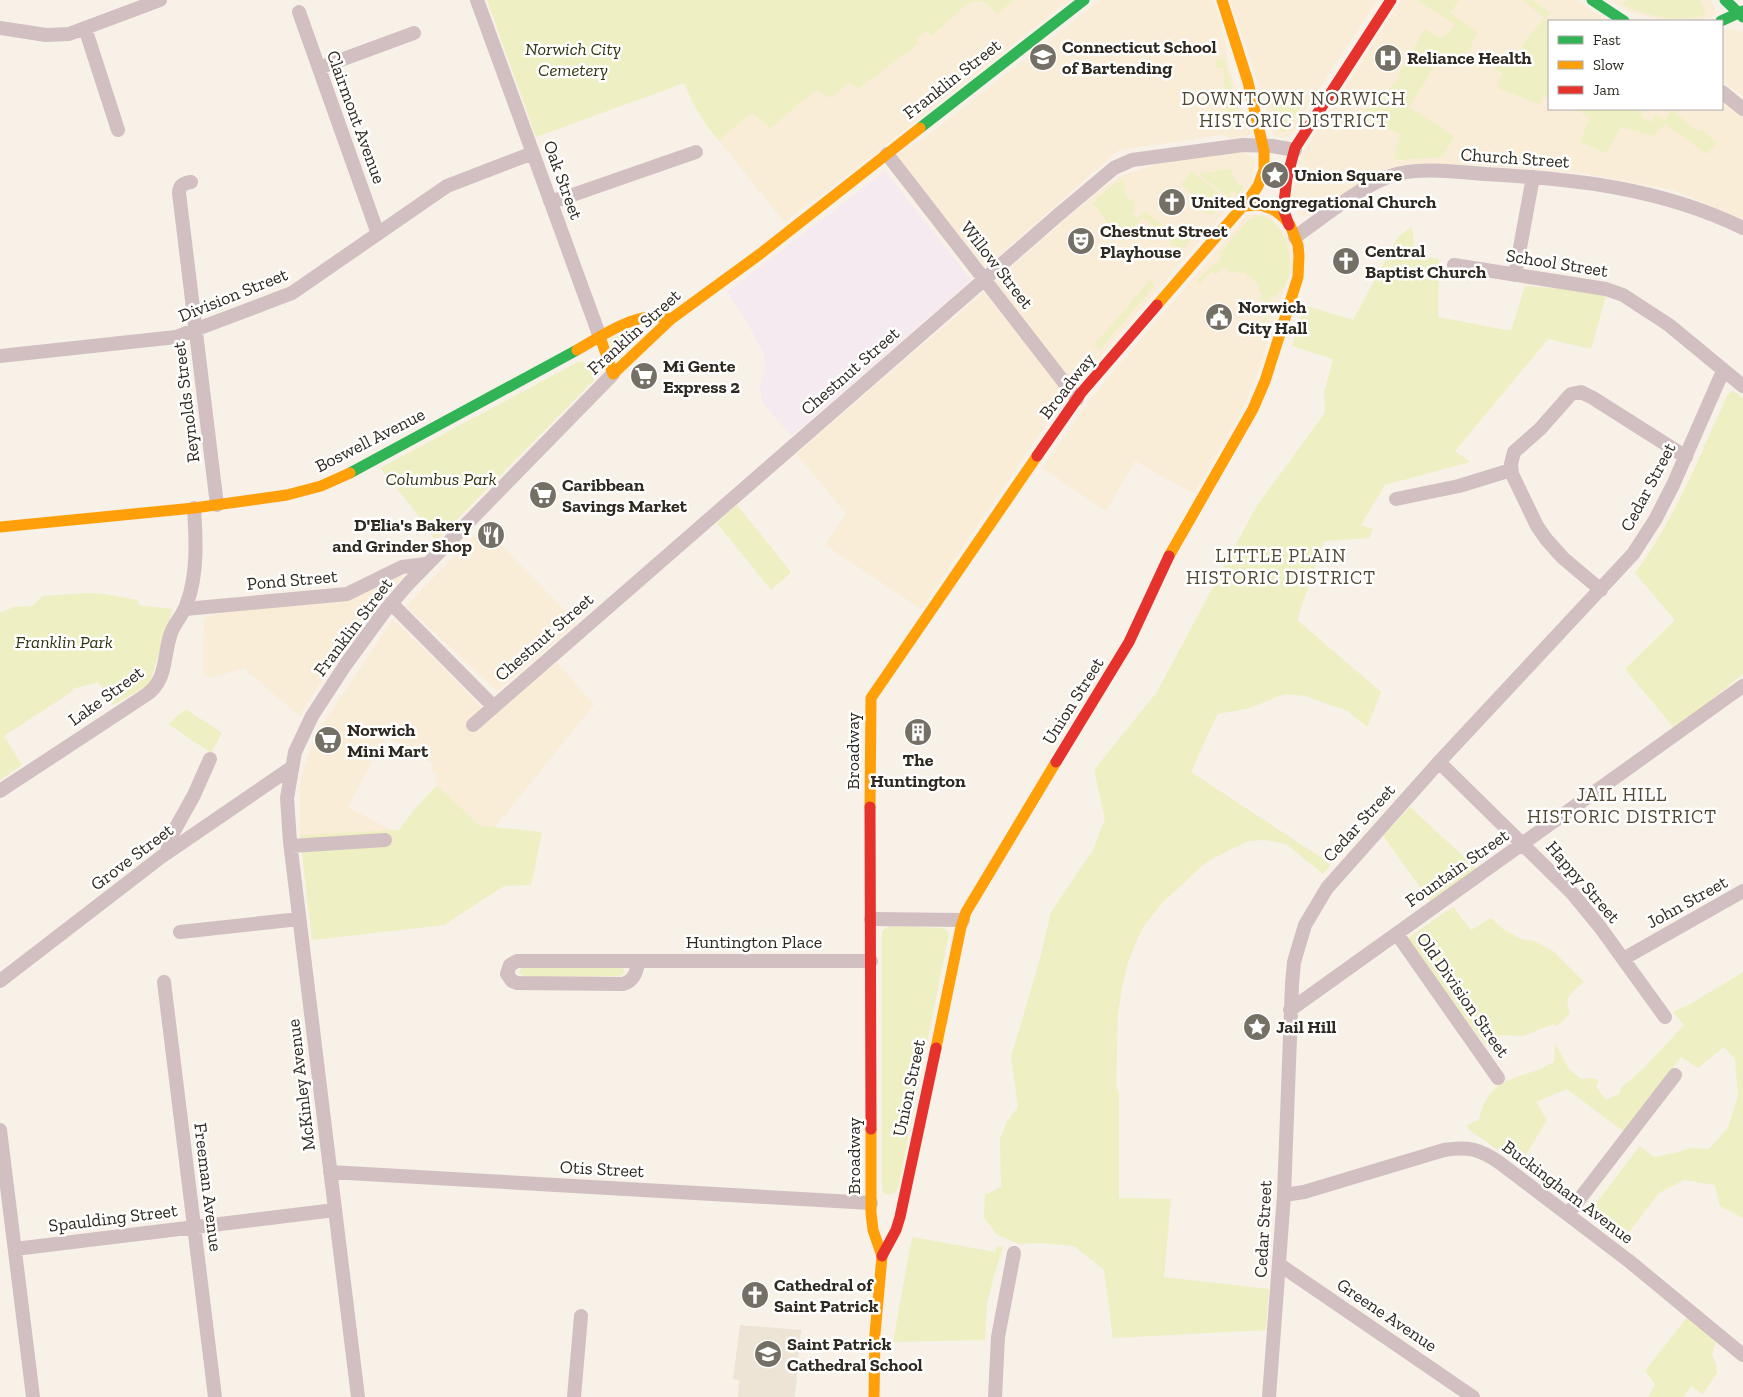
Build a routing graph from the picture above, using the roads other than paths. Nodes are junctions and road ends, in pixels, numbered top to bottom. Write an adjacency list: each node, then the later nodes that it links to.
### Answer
1 (160, 0): 13 (street)
2 (477, 0): 22 (street, Oak Street)
3 (1084, 0): 23 (main road, Franklin Street)
4 (1222, 0): 19 (main road, Broadway)
5 (1391, 0): 20 (main road)
6 (1592, 0): 10 (main road)
7 (1725, 0): 9 (main road)
8 (299, 12): 15 (street, Clairmont Avenue)
9 (1742, 13): 11 (main road)
10 (1622, 20)
11 (1723, 20)
12 (0, 28): 13 (street)
13 (85, 28): 18 (street)
14 (414, 34): 15 (street)
15 (319, 68): 30 (street, Clairmont Avenue)
16 (1723, 93): 17 (street)
17 (1743, 108)
18 (118, 130)
19 (1263, 145): 20 (street, Chestnut Street); 27 (main road, Broadway); 33 (street, Chestnut Street)
20 (1295, 150): 29 (main road)
21 (696, 152): 26 (street)
22 (533, 153): 26 (street, Oak Street); 30 (street, Division Street)
23 (887, 154): 33 (street, Willow Street); 34 (main road, Franklin Street)
24 (1533, 177): 28 (street, Church Street); 29 (street, Church Street); 32 (street)
25 (191, 182): 35 (street, Reynolds Street)
26 (550, 201): 36 (street, Oak Street)
27 (1244, 206): 29 (main road); 41 (main road, Broadway)
28 (1743, 228)
29 (1292, 231): 66 (main road, Union Street)
30 (378, 234): 35 (street, Division Street)
31 (1454, 265): 32 (street, School Street)
32 (1515, 275): 38 (street, School Street)
33 (984, 279): 41 (street, Willow Street); 53 (street, Chestnut Street)
34 (671, 319): 36 (main road, Boswell Avenue); 39 (main road, Franklin Street)
35 (196, 331): 37 (street, Division Street); 45 (street, Reynolds Street)
36 (600, 337): 39 (main road, Oak Street); 45 (main road, Boswell Avenue)
37 (0, 356)
38 (1723, 371): 40 (street, School Street); 42 (street, Cedar Street)
39 (613, 374): 48 (street, Franklin Street)
40 (1743, 386)
41 (1077, 399): 65 (main road, Broadway)
42 (1686, 457): 43 (street); 49 (street, Cedar Street)
43 (1511, 470): 44 (street); 49 (street)
44 (1396, 499)
45 (217, 505): 46 (main road, Boswell Avenue)
46 (194, 508): 47 (main road, Boswell Avenue); 51 (street, Lake Street)
47 (0, 527)
48 (426, 564): 50 (street, Franklin Street); 51 (street, Pond Street)
49 (1601, 590): 56 (street, Cedar Street)
50 (391, 603): 53 (street); 57 (street, Franklin Street)
51 (185, 609): 58 (street, Lake Street)
52 (1743, 686): 60 (street, Fountain Street)
53 (493, 706): 54 (street, Chestnut Street)
54 (473, 724)
55 (210, 758): 62 (street)
56 (1439, 762): 60 (street, Happy Street); 74 (street, Cedar Street)
57 (291, 768): 61 (street, McKinley Avenue); 62 (street, Grove Street)
58 (0, 791)
59 (385, 840): 61 (street)
60 (1524, 844): 68 (street, Fountain Street); 69 (street, Happy Street)
61 (291, 846): 64 (street, McKinley Avenue)
62 (167, 853): 72 (street, Grove Street)
63 (1743, 892): 69 (street, John Street)
64 (300, 919): 67 (street); 79 (street, McKinley Avenue)
65 (871, 920): 66 (street); 71 (main road, Broadway)
66 (963, 920): 87 (main road, Union Street)
67 (180, 932)
68 (1397, 934): 74 (street, Fountain Street); 77 (street, Old Division Street)
69 (1623, 959): 75 (street, Happy Street)
70 (638, 961): 70 (street, Huntington Place); 71 (street, Huntington Place)
71 (871, 962): 81 (main road, Broadway)
72 (0, 981)
73 (164, 982): 84 (street, Freeman Avenue)
74 (1290, 1010): 80 (street, Cedar Street)
75 (1665, 1016)
76 (1675, 1075): 83 (street)
77 (1498, 1078)
78 (0, 1137): 85 (street)
79 (330, 1172): 81 (street, Otis Street); 82 (street, McKinley Avenue)
80 (1284, 1195): 83 (street, Buckingham Avenue); 88 (street, Cedar Street)
81 (871, 1203): 87 (main road, Broadway)
82 (335, 1210): 84 (street, Spaulding Street); 93 (street, McKinley Avenue)
83 (1568, 1214): 90 (street, Buckingham Avenue)
84 (194, 1227): 85 (street, Spaulding Street); 92 (street, Freeman Avenue)
85 (14, 1249): 91 (street)
86 (1014, 1253): 96 (street)
87 (882, 1256): 95 (main road, Broadway)
88 (1280, 1265): 97 (street, Cedar Street); 98 (street, Greene Avenue)
89 (580, 1316): 94 (street)
90 (1743, 1355)
91 (33, 1397)
92 (215, 1397)
93 (358, 1397)
94 (574, 1397)
95 (874, 1397)
96 (995, 1397)
97 (1269, 1397)
98 (1473, 1397)

